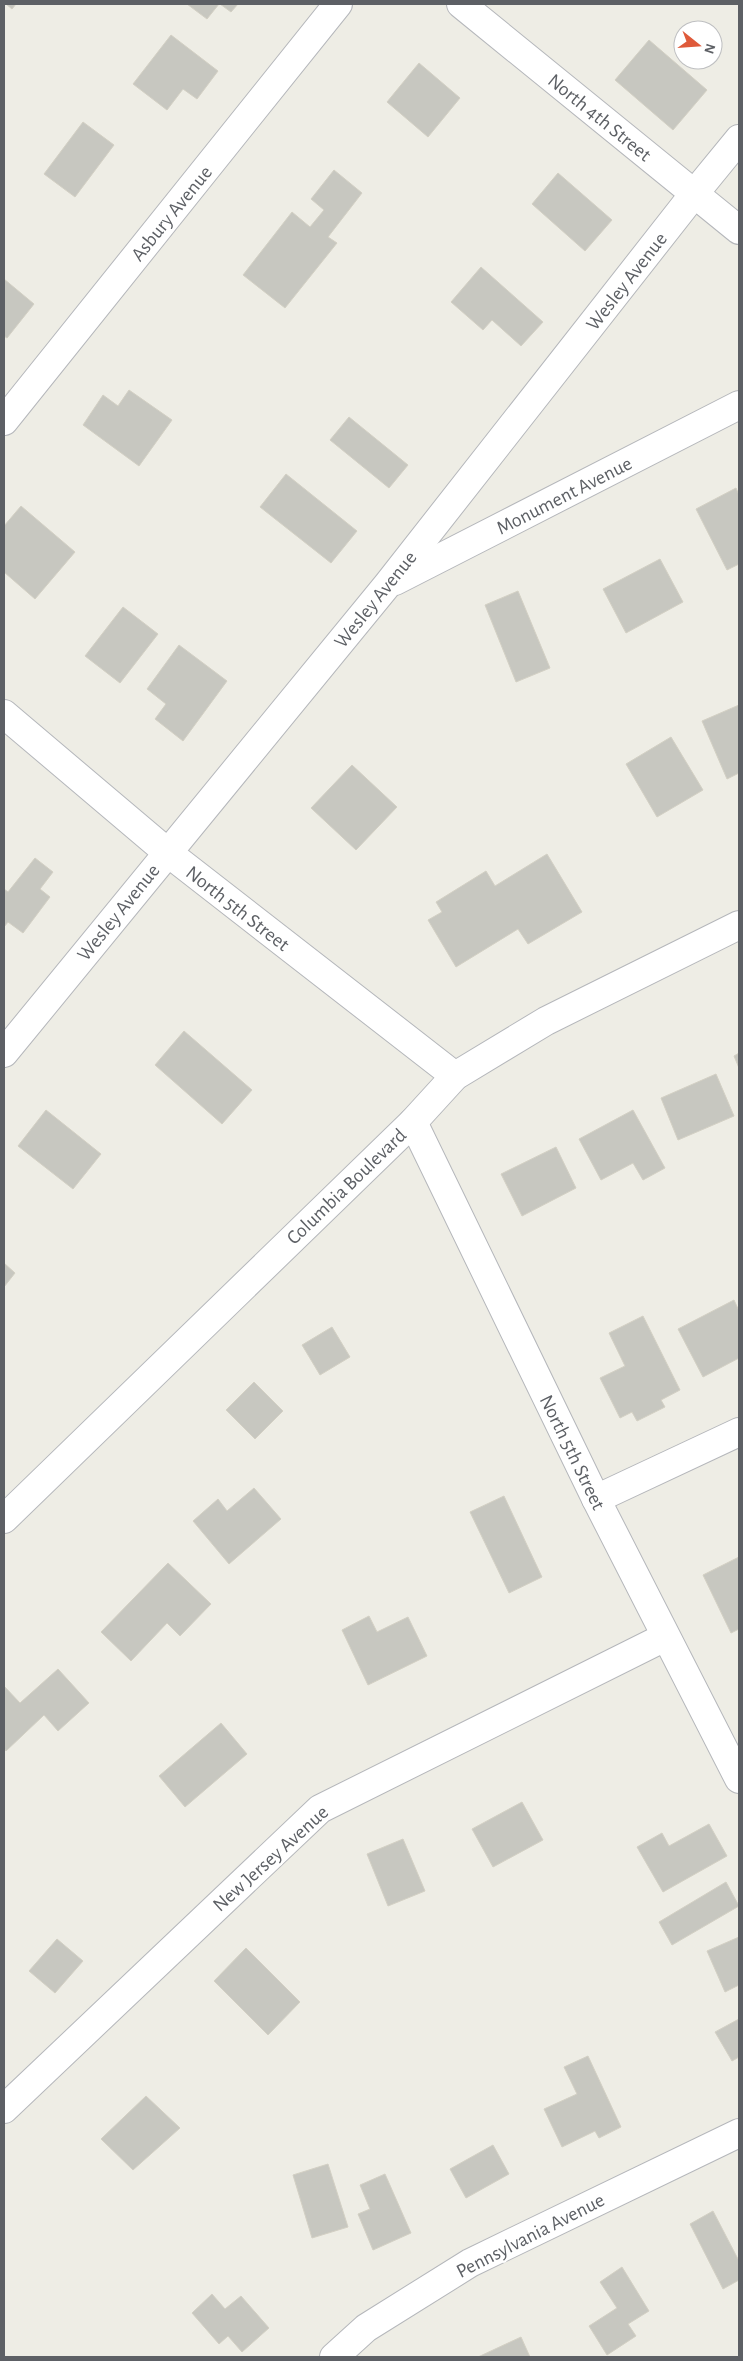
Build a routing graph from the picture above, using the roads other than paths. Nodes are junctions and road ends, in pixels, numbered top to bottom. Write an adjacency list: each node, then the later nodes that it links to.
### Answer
1 (338, 4): 7 (street, Asbury Avenue)
2 (461, 4): 4 (street, North 4th Street)
3 (739, 139): 4 (street, Wesley Avenue)
4 (694, 194): 5 (street, North 4th Street); 8 (street, Wesley Avenue)
5 (739, 230)
6 (739, 405): 8 (street, Monument Avenue)
7 (4, 421)
8 (388, 584): 10 (street, Wesley Avenue)
9 (4, 714): 10 (street, North 5th Street)
10 (166, 852): 12 (street, Wesley Avenue); 13 (street, North 5th Street)
11 (739, 925): 13 (street, Columbia Boulevard)
12 (4, 1053)
13 (455, 1076): 14 (street, Columbia Boulevard)
14 (412, 1122): 16 (street, North 5th Street); 17 (street, Columbia Boulevard)
15 (739, 1432): 16 (street)
16 (596, 1499): 18 (street, North 5th Street)
17 (4, 1519)
18 (665, 1637): 19 (street, North 5th Street); 20 (street, New Jersey Avenue)
19 (739, 1779)
20 (4, 2109)
21 (739, 2133): 22 (street, Pennsylvania Avenue)
22 (334, 2357)

